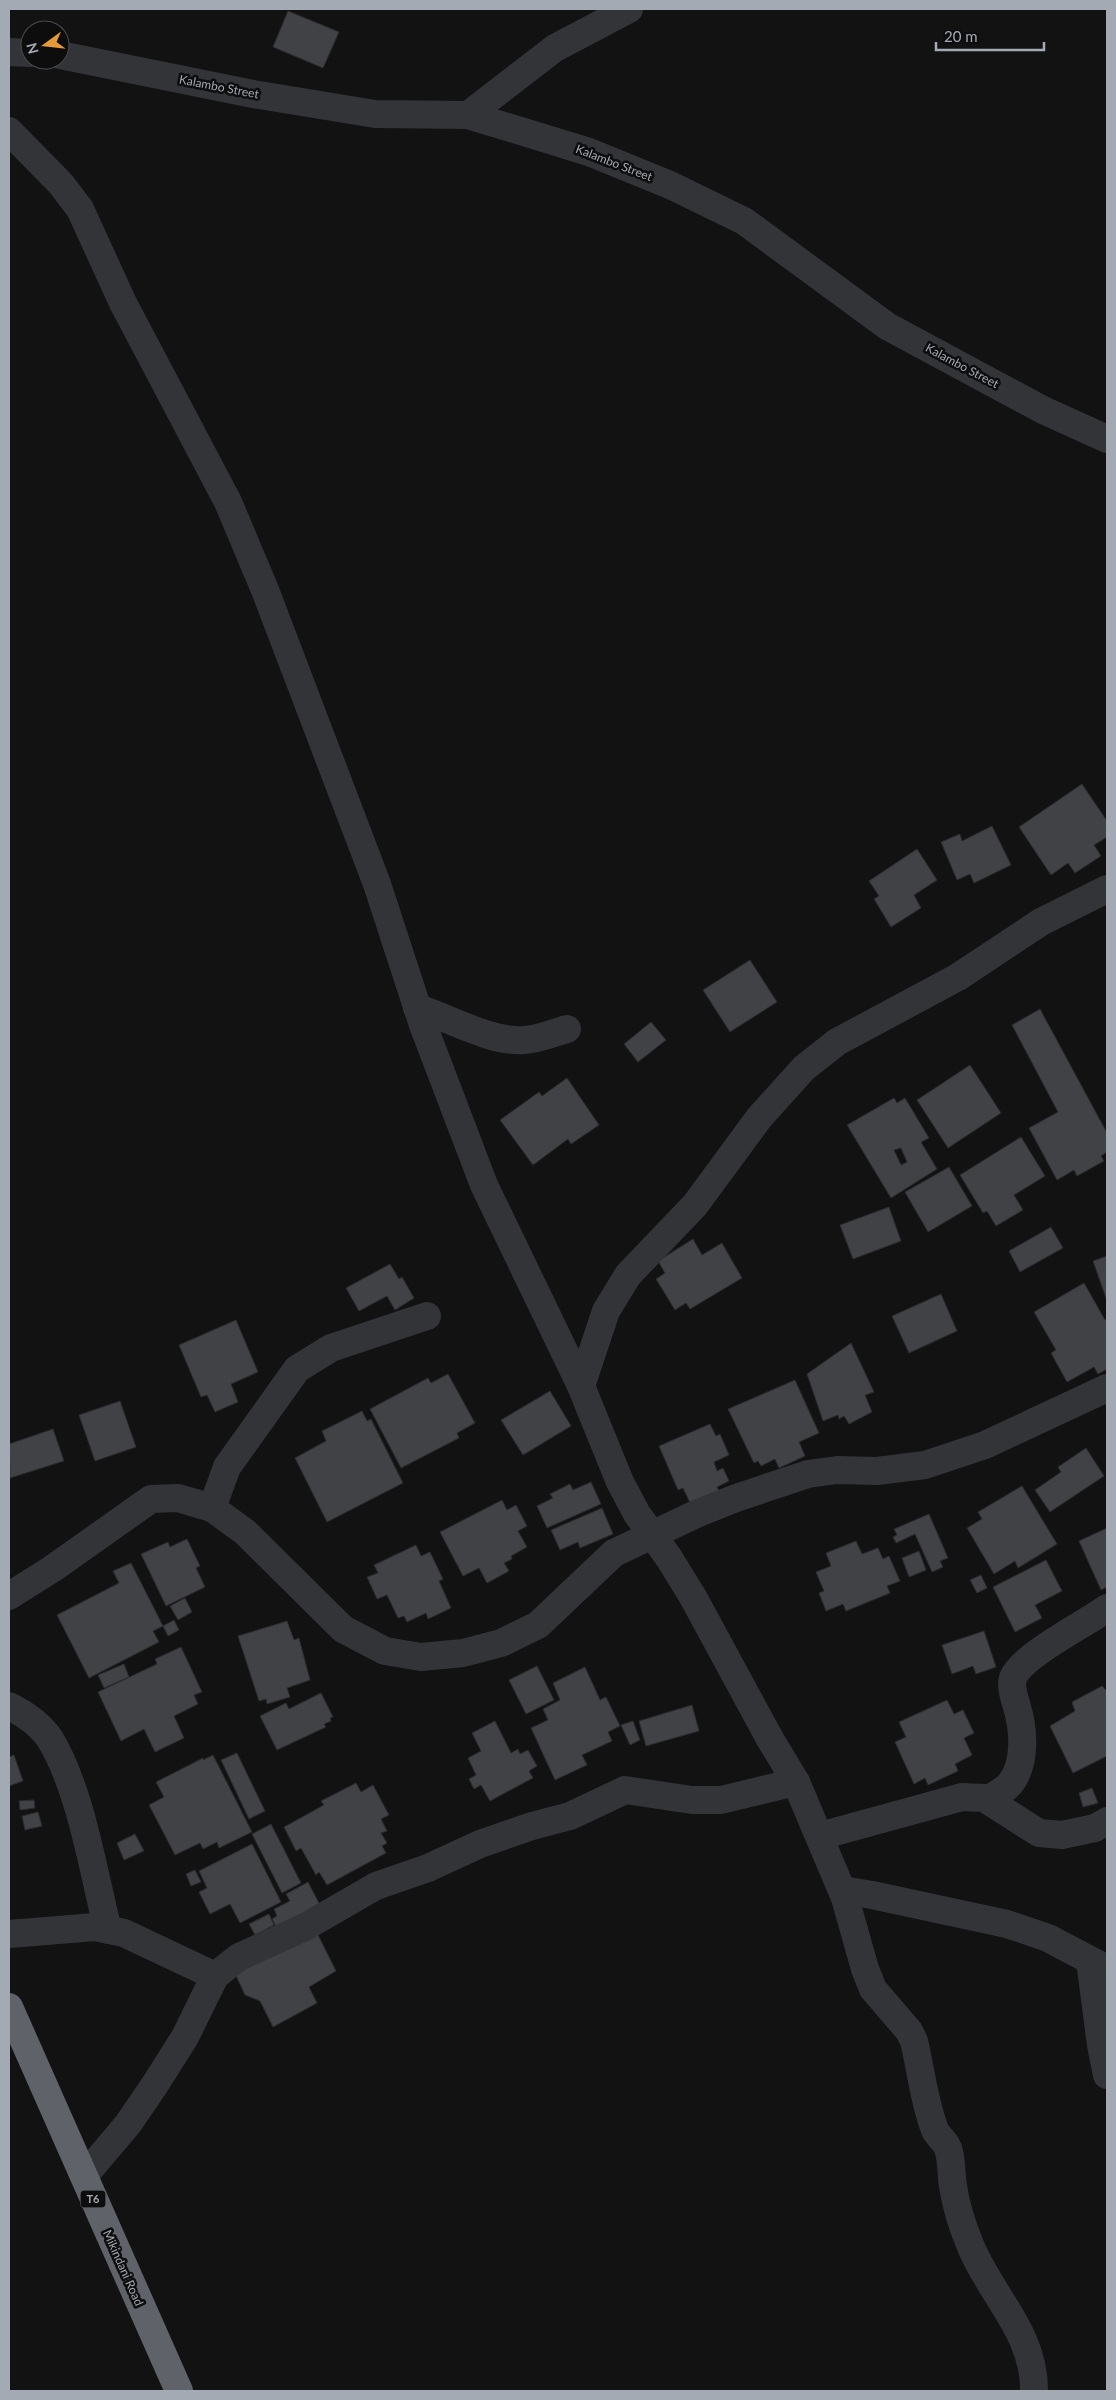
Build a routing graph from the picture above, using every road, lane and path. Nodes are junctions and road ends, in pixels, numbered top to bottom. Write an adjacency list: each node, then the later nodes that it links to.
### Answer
1 (628, 9): 3 (street)
2 (70, 57): 3 (street, Kalambo Street)
3 (468, 115): 5 (street, Kalambo Street)
4 (9, 131): 7 (street)
5 (1107, 439)
6 (1107, 889): 10 (street)
7 (417, 1008): 8 (street); 10 (street)
8 (567, 1029)
9 (427, 1316): 12 (street)
10 (581, 1386): 13 (street)
11 (1107, 1388): 13 (street)
12 (212, 1508): 13 (street); 14 (street)
13 (654, 1536): 17 (street)
14 (9, 1596)
15 (1107, 1608): 18 (street)
16 (9, 1706): 22 (street)
17 (796, 1782): 20 (street); 25 (street)
18 (988, 1800): 19 (street); 20 (street)
19 (1107, 1821)
20 (820, 1836): 21 (street)
21 (842, 1890): 24 (street); 30 (street)
22 (108, 1930): 23 (street); 25 (street)
23 (9, 1934)
24 (1099, 1965): 27 (street)
25 (215, 1976): 28 (street)
26 (9, 2007): 28 (highway, Mikindani Road / T6)
27 (1107, 2076)
28 (84, 2176): 29 (highway, Mikindani Road / T6)
29 (178, 2391)
30 (1034, 2391)

